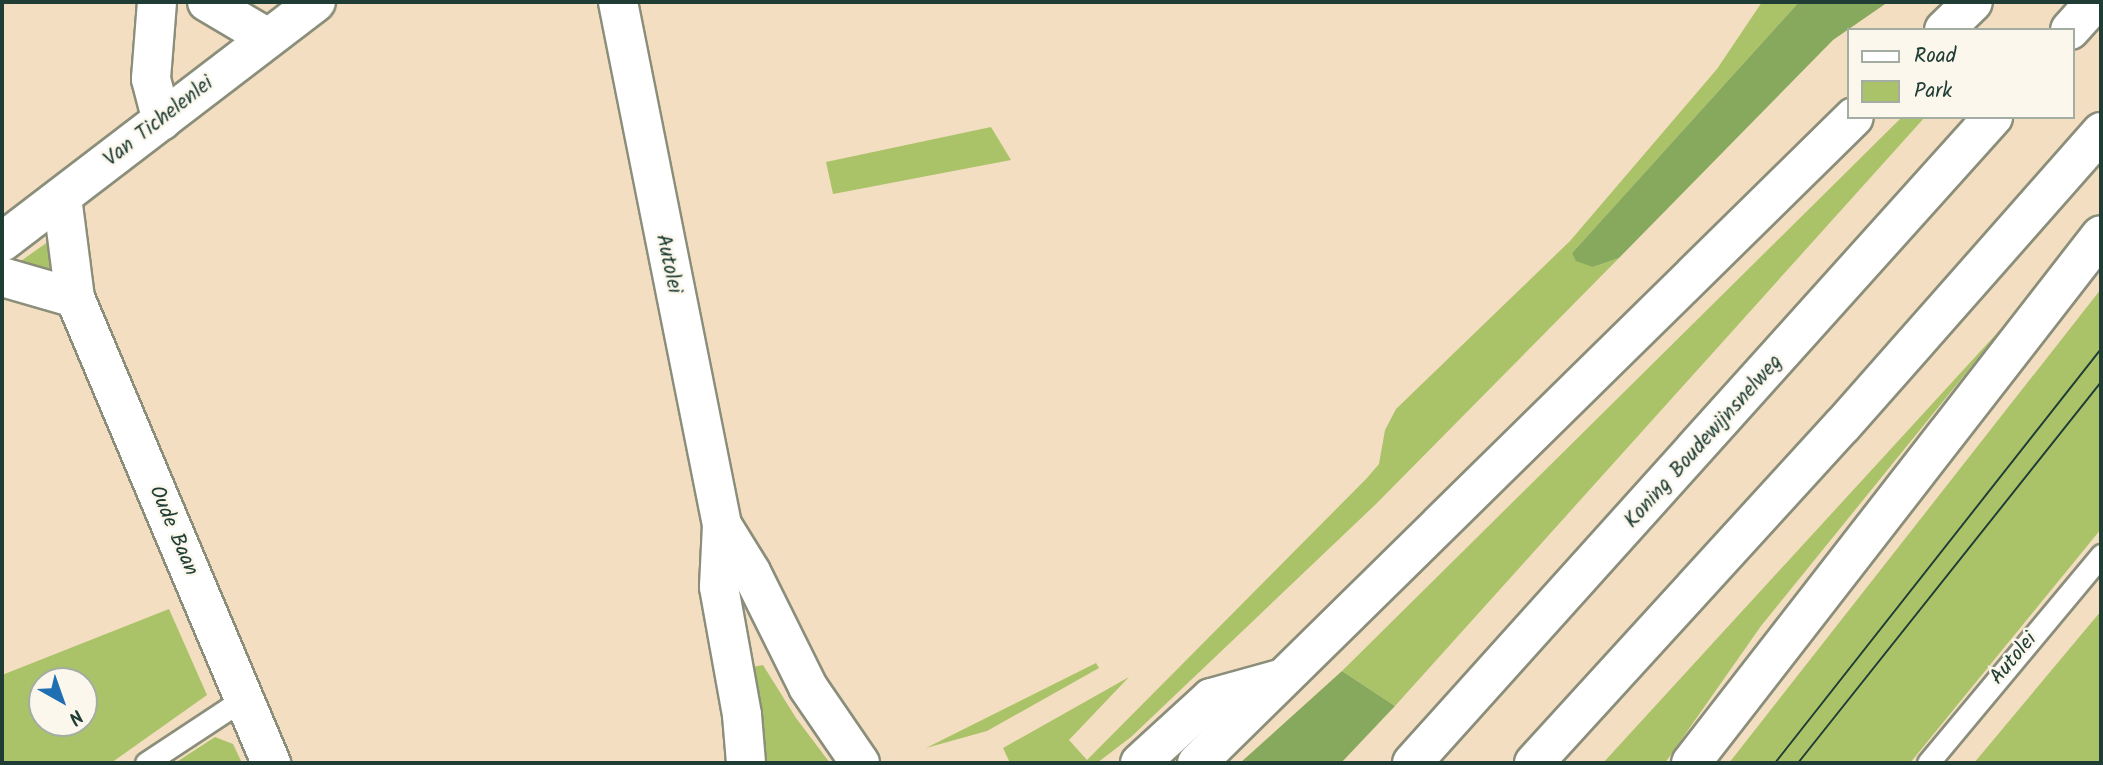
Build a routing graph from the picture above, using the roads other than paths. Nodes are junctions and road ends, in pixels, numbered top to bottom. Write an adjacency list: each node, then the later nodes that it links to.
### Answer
1 (157, 2): 12 (main road)
2 (207, 2): 9 (main road)
3 (316, 2): 9 (main road, Van Tichelenlei)
4 (618, 2): 19 (main road, Autolei)
5 (1973, 2): 7 (main road)
6 (2095, 2): 8 (main road)
7 (1946, 28)
8 (2072, 28)
9 (268, 38): 12 (main road, Van Tichelenlei)
10 (1852, 119): 21 (main road)
11 (1991, 119): 29 (main road, Koning Boudewijnsnelweg)
12 (162, 121): 14 (main road, Van Tichelenlei)
13 (2101, 132): 30 (main road)
14 (62, 197): 16 (main road, Van Tichelenlei); 18 (main road, Oude Baan)
15 (2101, 235): 31 (main road)
16 (2, 242)
17 (2, 277): 18 (main road)
18 (75, 298): 22 (main road, Oude Baan)
19 (722, 525): 25 (main road, Autolei); 26 (main road, Autolei)
20 (2101, 555): 32 (lane, Autolei)
21 (1286, 677): 27 (main road); 28 (main road)
22 (243, 699): 23 (lane); 24 (main road, Oude Baan)
23 (146, 763)
24 (271, 763)
25 (746, 763)
26 (860, 763)
27 (1140, 763)
28 (1197, 763)
29 (1412, 763)
30 (1534, 763)
31 (1691, 763)
32 (1928, 763)

